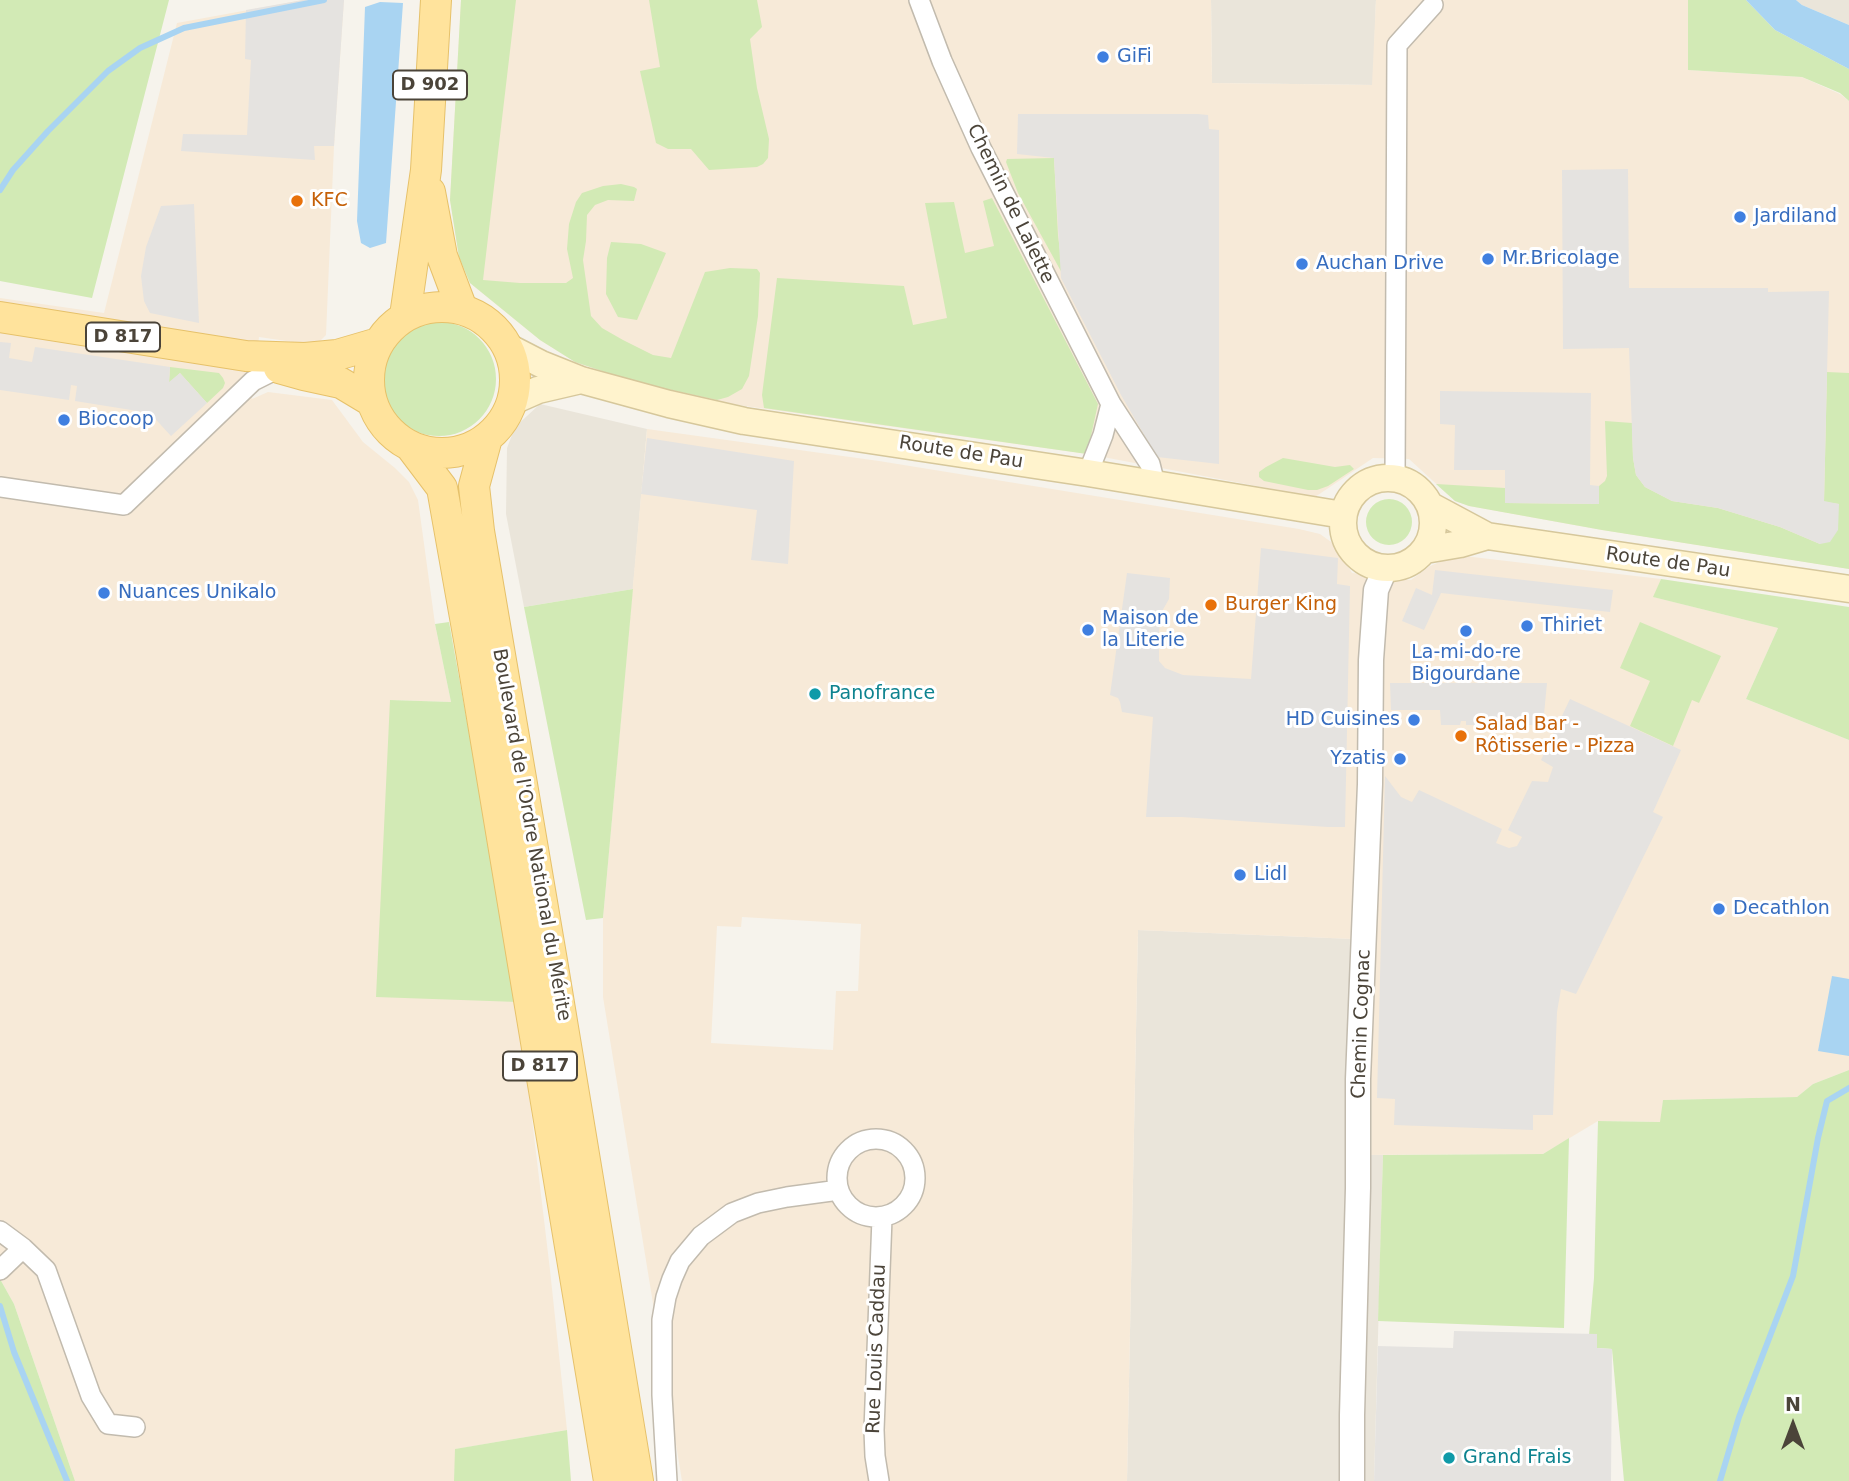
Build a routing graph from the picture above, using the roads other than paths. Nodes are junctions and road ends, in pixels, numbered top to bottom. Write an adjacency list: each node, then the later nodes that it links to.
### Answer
1 (436, 0): 4 (main road, D 902)
2 (919, 0): 15 (street, Chemin de Lalette)
3 (1433, 5): 19 (street)
4 (426, 170): 5 (main road, D 902); 6 (main road, D 902)
5 (462, 309): 6 (main road, Route de Pau); 9 (main road, Route de Pau)
6 (405, 316): 8 (main road, Route de Pau)
7 (0, 317): 10 (main road, Route de Pau / D 817)
8 (378, 343): 10 (main road, Route de Pau / D 817); 13 (main road, Route de Pau)
9 (508, 347): 12 (main road, Route de Pau); 14 (main road, Route de Pau)
10 (246, 356): 11 (main road, Route de Pau / D 817)
11 (279, 368): 13 (main road, Route de Pau / D 817); 21 (street)
12 (582, 380): 14 (main road, Route de Pau); 18 (main road, Route de Pau)
13 (371, 401): 17 (main road, Route de Pau)
14 (513, 401): 16 (main road, Route de Pau)
15 (1111, 404): 18 (street); 20 (street, Chemin de Lalette)
16 (487, 438): 17 (main road, Route de Pau); 35 (main road, Boulevard de l'Ordre National du Mérite / D 817)
17 (411, 447): 34 (main road, Boulevard de l'Ordre National du Mérite / D 817)
18 (1088, 473): 20 (main road, Route de Pau)
19 (1395, 478): 22 (main road, Route de Pau); 23 (main road)
20 (1156, 484): 23 (main road, Route de Pau)
21 (0, 487)
22 (1431, 506): 24 (main road, Route de Pau); 25 (main road)
23 (1343, 516): 26 (main road)
24 (1487, 536): 25 (main road, Route de Pau); 27 (main road, Route de Pau)
25 (1425, 550): 26 (main road, Route de Pau)
26 (1385, 569): 38 (street, Chemin Cognac)
27 (1849, 589)
28 (838, 1190): 29 (street); 29 (street); 36 (street)
29 (881, 1218): 37 (street, Rue Louis Caddau)
30 (0, 1231): 31 (street)
31 (23, 1248): 32 (street); 33 (street)
32 (0, 1269)
33 (135, 1427)
34 (609, 1481)
35 (638, 1481)
36 (667, 1481)
37 (879, 1481)
38 (1352, 1481)

